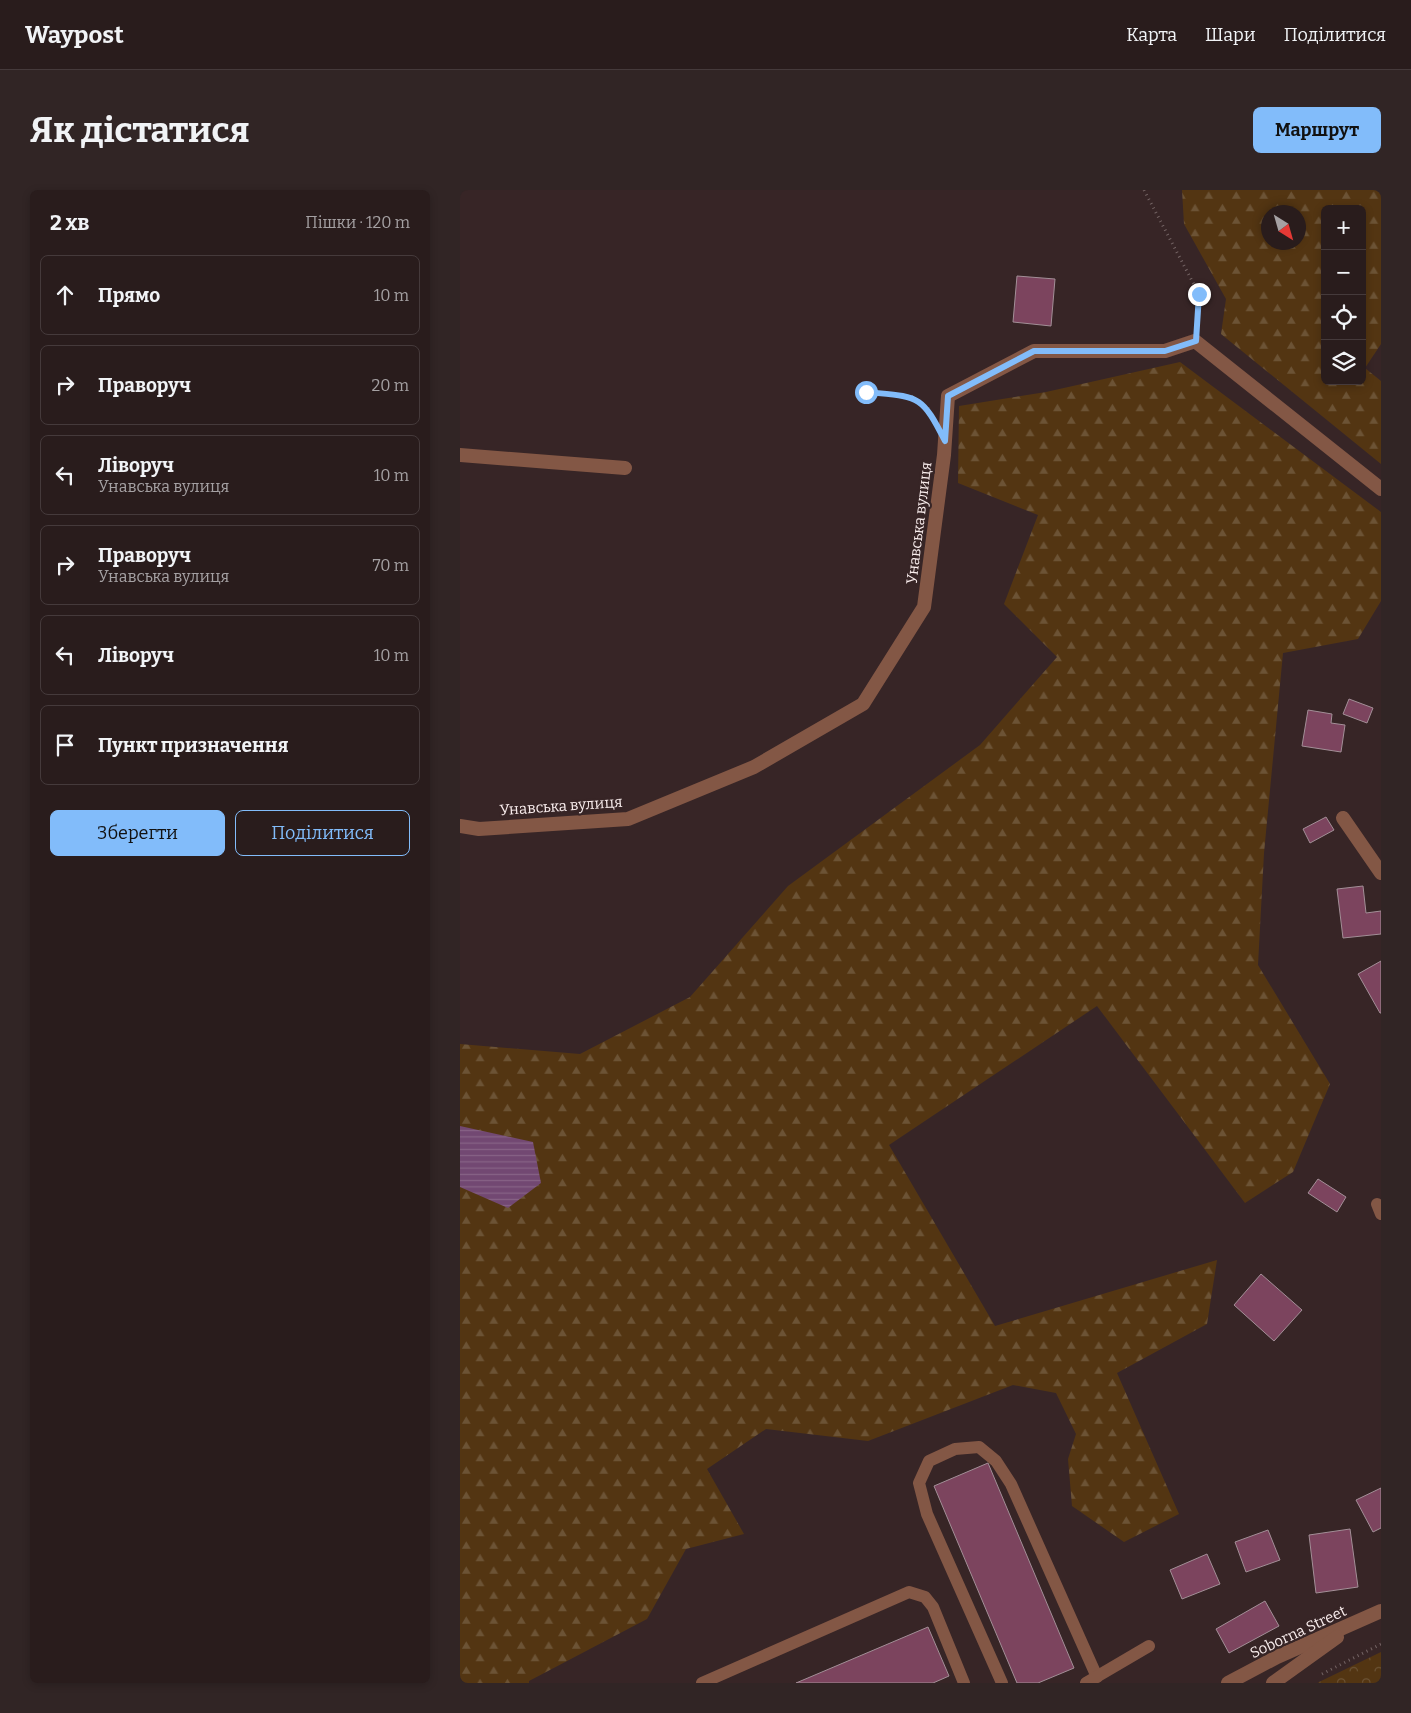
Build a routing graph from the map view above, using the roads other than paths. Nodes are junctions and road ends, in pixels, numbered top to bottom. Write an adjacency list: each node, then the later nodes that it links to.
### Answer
1 (460, 455): 2 (street)
2 (625, 468)
3 (1381, 489): 5 (street, Унавська вулиця)
4 (1343, 818): 6 (street)
5 (460, 826)
6 (1381, 873)
7 (1381, 1611): 8 (street, Soborna Street)
8 (1355, 1622): 9 (street, Soborna Street); 11 (street)
9 (1328, 1634): 16 (street, Soborna Street); 17 (street)
10 (1149, 1646): 12 (lane)
11 (1286, 1679): 18 (street)
12 (1091, 1680): 15 (lane)
13 (702, 1683): 14 (lane)
14 (964, 1683)
15 (1002, 1683)
16 (1228, 1683)
17 (1241, 1683)
18 (1273, 1683)

